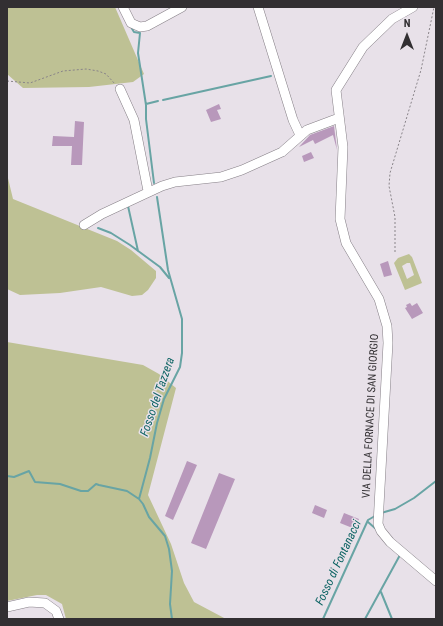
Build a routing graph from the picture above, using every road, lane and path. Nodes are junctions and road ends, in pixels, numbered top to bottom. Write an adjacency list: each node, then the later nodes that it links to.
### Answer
1 (123, 7): 2 (street)
2 (182, 7)
3 (258, 7): 9 (street)
4 (413, 7): 8 (street, VIA DELLA FORNACE DI SAN GIORGIO)
5 (434, 7): 12 (path)
6 (7, 81): 7 (path)
7 (120, 89): 10 (street)
8 (339, 118): 9 (street); 13 (street, VIA DELLA FORNACE DI SAN GIORGIO)
9 (300, 135): 10 (street)
10 (148, 191): 11 (street)
11 (84, 225)
12 (395, 252)
13 (436, 582)
14 (7, 607): 15 (street)
15 (59, 619)

